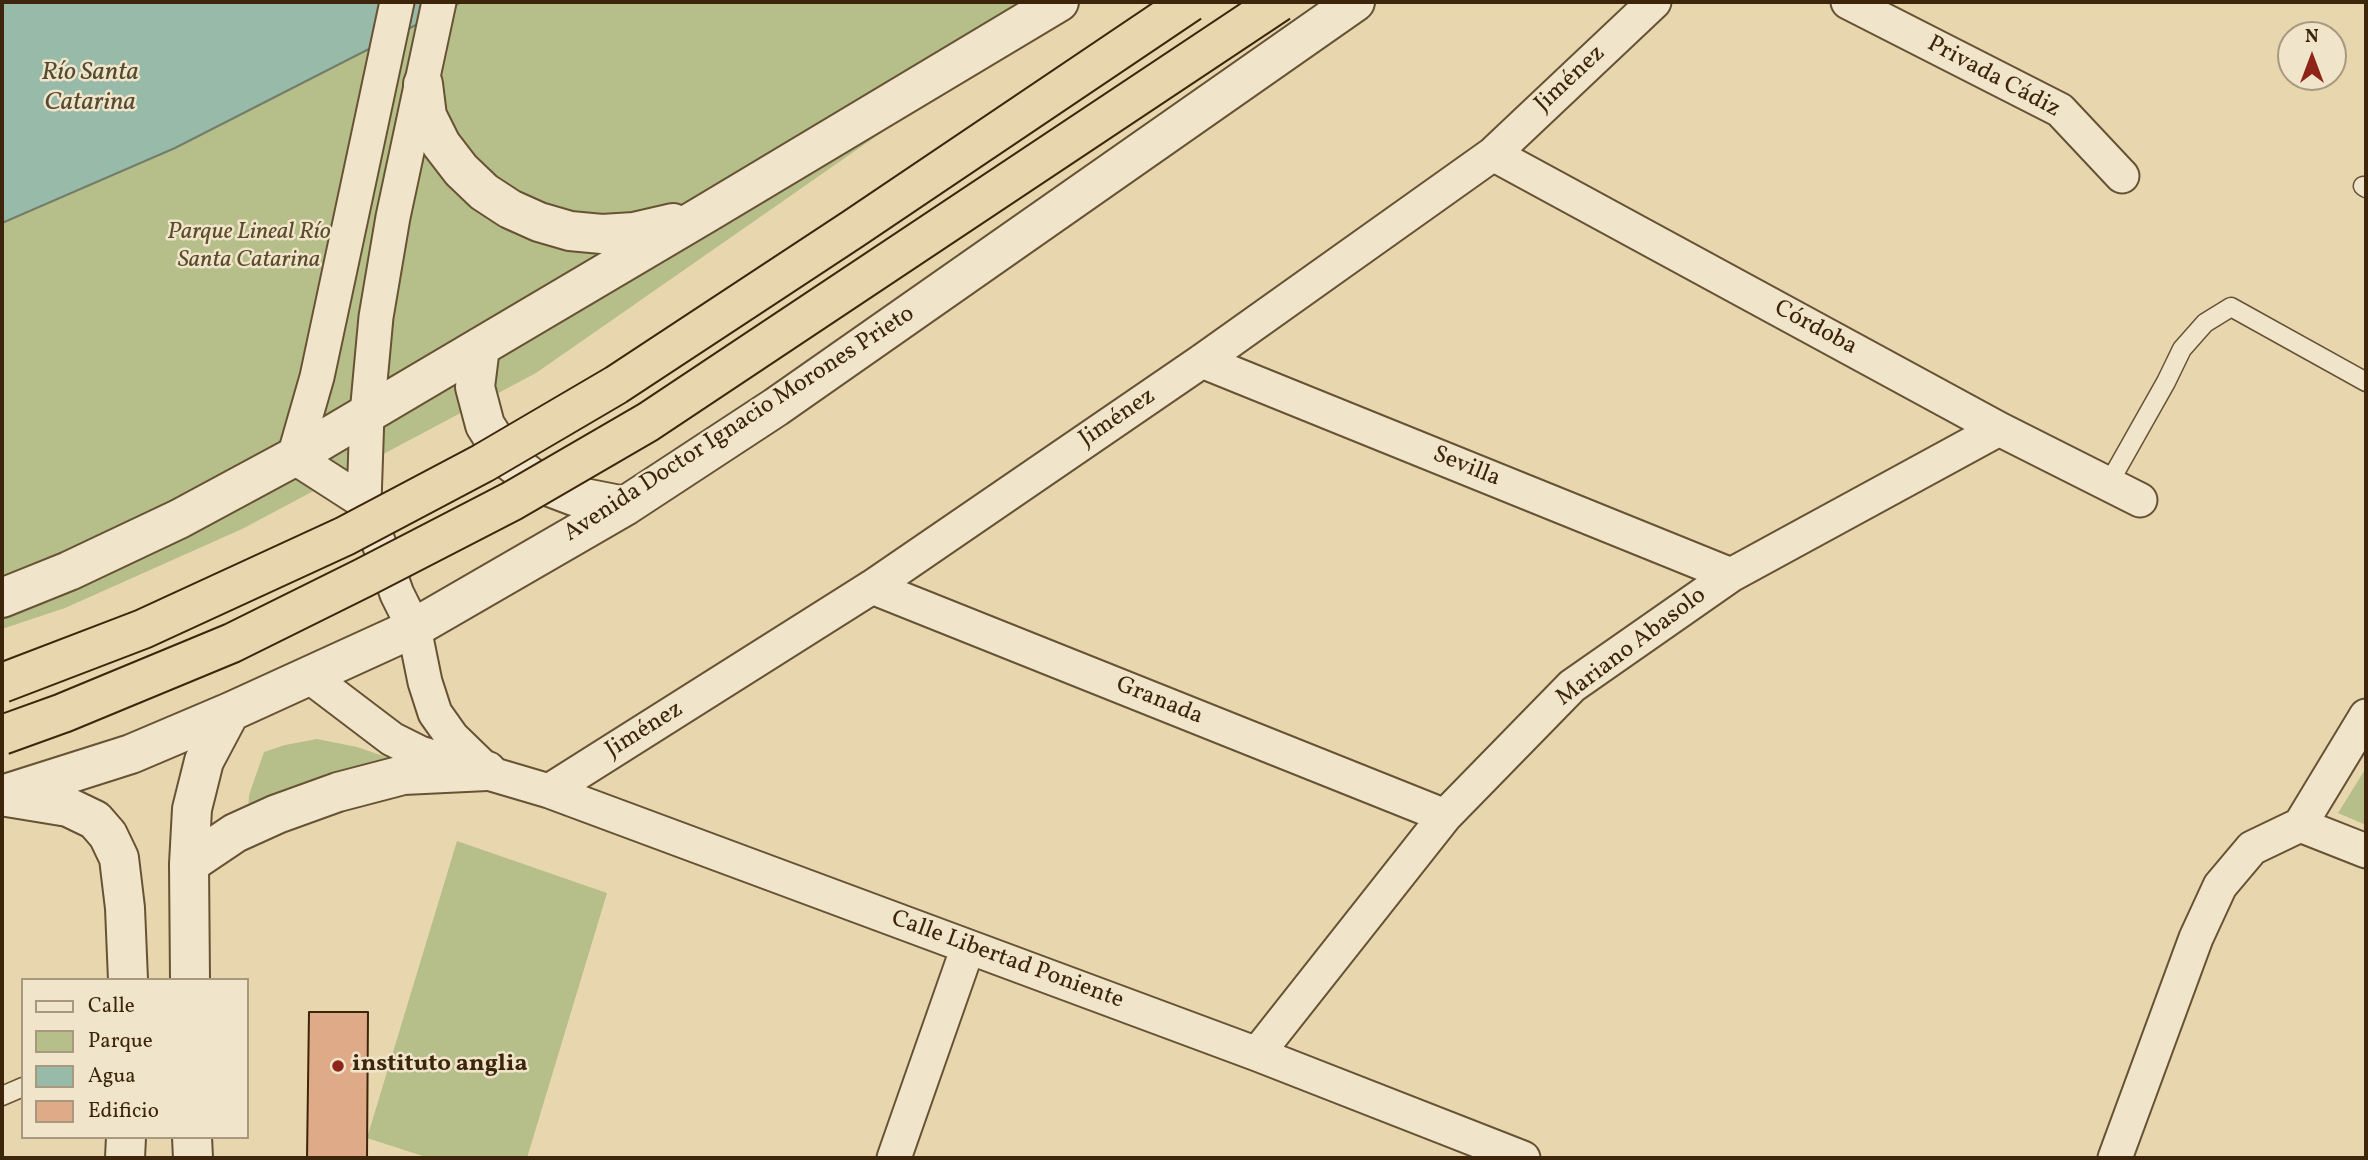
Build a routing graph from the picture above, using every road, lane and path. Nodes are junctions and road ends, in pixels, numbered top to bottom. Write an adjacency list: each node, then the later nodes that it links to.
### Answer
1 (397, 2): 18 (street)
2 (439, 2): 9 (street, Calle Libertad Poniente)
3 (1059, 2): 12 (street)
4 (1190, 2): 28 (main road, bridge)
5 (1279, 2): 31 (main road, bridge)
6 (1355, 2): 22 (street, Avenida Doctor Ignacio Morones Prieto)
7 (1654, 2): 10 (street, Jiménez)
8 (1848, 2): 11 (street, Privada Cádiz)
9 (426, 66): 12 (street); 16 (street, Calle Libertad Poniente)
10 (1493, 154): 14 (street, Jiménez); 17 (street, Córdoba)
11 (2122, 176)
12 (705, 214): 13 (street)
13 (480, 347): 16 (street); 22 (street)
14 (1202, 361): 23 (street, Sevilla); 24 (street, Jiménez)
15 (2366, 382): 19 (lane)
16 (367, 414): 18 (street); 21 (street, Calle Libertad Poniente)
17 (1999, 429): 19 (street, Córdoba); 23 (street, Mariano Abasolo)
18 (294, 457): 21 (street); 25 (street)
19 (2109, 483): 20 (street, Córdoba)
20 (2140, 500)
21 (364, 502): 26 (street, Calle Libertad Poniente)
22 (625, 506): 26 (street, Avenida Doctor Ignacio Morones Prieto)
23 (1731, 575): 35 (street, Mariano Abasolo)
24 (872, 587): 33 (street, Jiménez); 35 (street, Granada)
25 (2, 598)
26 (414, 628): 27 (street, Avenida Doctor Ignacio Morones Prieto); 32 (street, Calle Libertad Poniente)
27 (309, 676): 29 (street, Avenida Doctor Ignacio Morones Prieto); 32 (street, Calle Libertad Poniente)
28 (2, 683)
29 (230, 712): 34 (street, Avenida Doctor Ignacio Morones Prieto); 38 (street)
30 (2366, 716): 36 (street)
31 (2, 735)
32 (487, 771): 33 (street, Calle Libertad Poniente); 38 (street)
33 (549, 791): 39 (street, Calle Libertad Poniente)
34 (2, 796): 40 (street)
35 (1446, 816): 42 (street, Mariano Abasolo)
36 (2300, 825): 37 (street); 51 (street)
37 (2366, 851)
38 (189, 864): 41 (street)
39 (968, 947): 42 (street, Calle Libertad Poniente); 50 (street)
40 (128, 978)
41 (190, 978)
42 (1257, 1054): 47 (street, Calle Libertad Poniente)
43 (21, 1088): 44 (lane)
44 (2, 1096)
45 (127, 1139): 48 (street)
46 (192, 1139): 49 (street)
47 (1503, 1155)
48 (125, 1158)
49 (193, 1158)
50 (894, 1158)
51 (2115, 1158)

